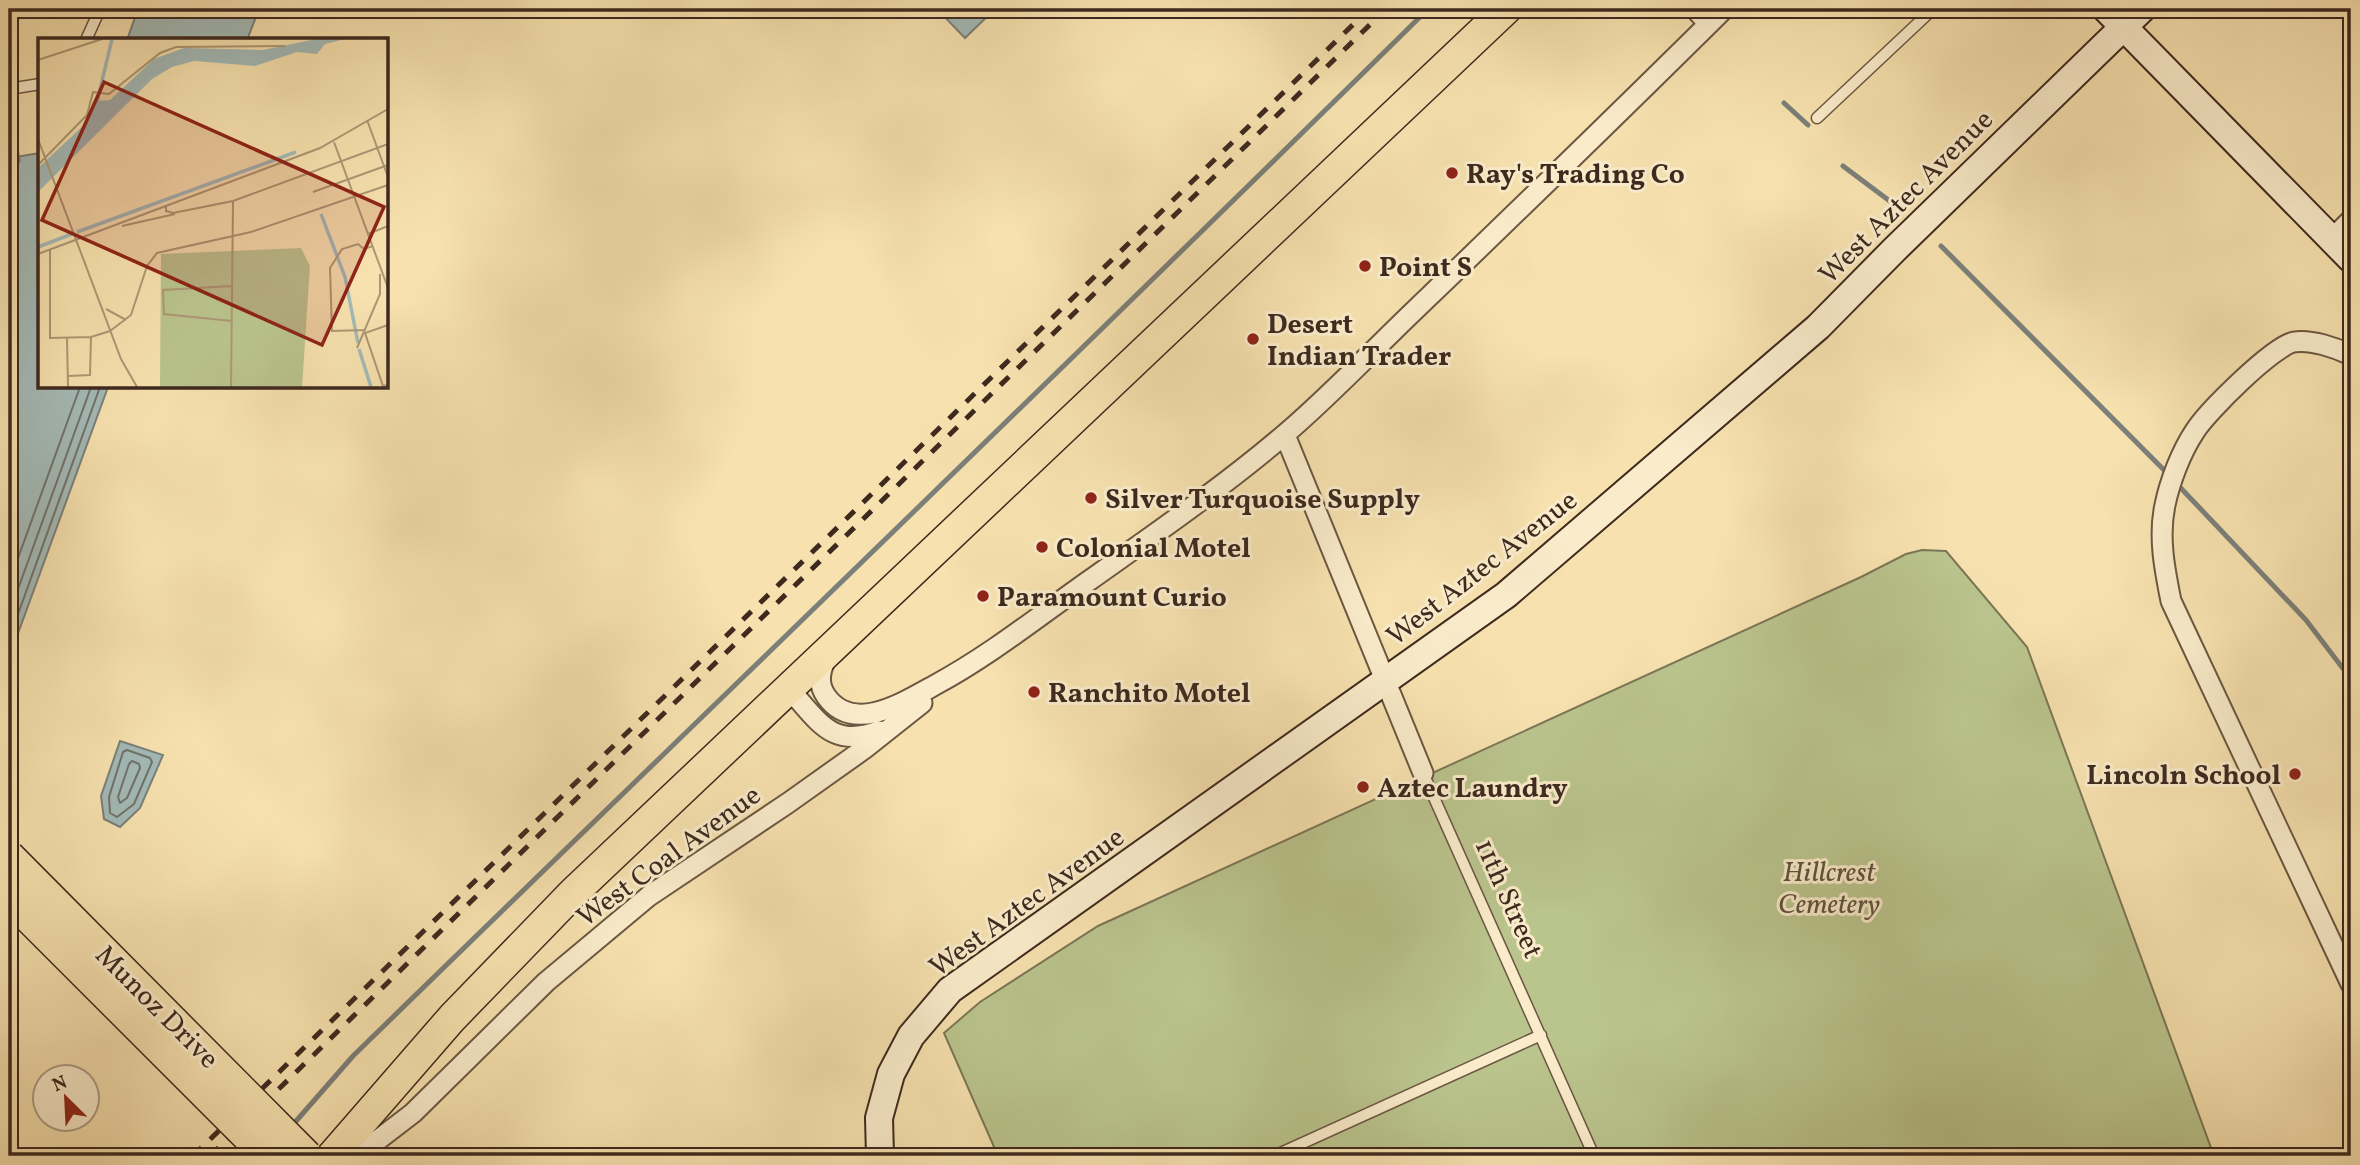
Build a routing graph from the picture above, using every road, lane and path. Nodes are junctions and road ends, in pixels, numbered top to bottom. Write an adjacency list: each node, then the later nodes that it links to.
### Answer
1 (100, 9): 8 (lane)
2 (1506, 9): 17 (main road)
3 (1695, 9): 7 (street)
4 (1724, 9): 7 (street)
5 (1933, 9): 11 (lane)
6 (2124, 15): 13 (main road); 19 (main road, West Aztec Avenue)
7 (1709, 24): 16 (street)
8 (87, 38)
9 (38, 85): 10 (lane)
10 (9, 89)
11 (1817, 118)
12 (2351, 220): 13 (street)
13 (2332, 239): 14 (main road)
14 (2351, 259)
15 (2351, 355): 25 (street)
16 (1285, 435): 18 (street); 19 (street, 11th Street)
17 (831, 649): 18 (street); 20 (main road)
18 (963, 670): 21 (street, West Coal Avenue)
19 (1385, 681): 22 (street, 11th Street); 31 (main road, West Aztec Avenue)
20 (789, 689): 21 (street); 29 (main road)
21 (891, 727): 30 (street, West Coal Avenue)
22 (1423, 773): 26 (lane, 11th Street)
23 (9, 856): 28 (main road, Munoz Drive, bridge)
24 (9, 898): 27 (main road, Munoz Drive, bridge)
25 (2351, 984)
26 (1541, 1035): 32 (lane); 33 (lane, 11th Street)
27 (267, 1156)
28 (307, 1156)
29 (332, 1156)
30 (357, 1156)
31 (880, 1156)
32 (1274, 1156)
33 (1594, 1156)

